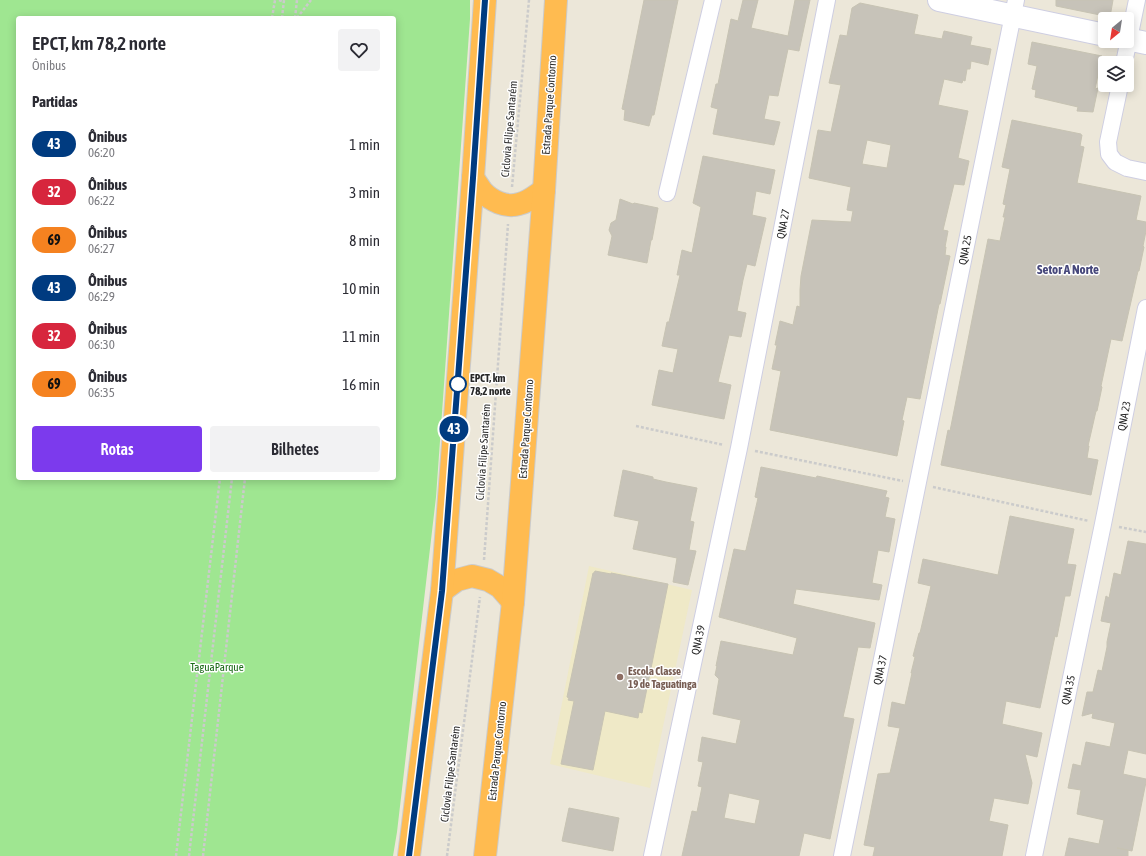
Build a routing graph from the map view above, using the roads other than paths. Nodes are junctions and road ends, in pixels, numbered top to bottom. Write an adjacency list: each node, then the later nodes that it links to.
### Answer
1 (485, 0): 12 (highway)
2 (556, 0): 13 (highway, Estrada Parque Contorno)
3 (713, 0): 14 (street)
4 (827, 0): 16 (street, QNA 27)
5 (939, 0): 7 (street)
6 (1137, 0): 9 (street)
7 (1014, 8): 8 (street); 17 (street, QNA 25)
8 (1098, 33)
9 (1134, 41)
10 (1119, 92): 11 (street)
11 (1146, 172)
12 (473, 178): 13 (highway); 19 (highway)
13 (544, 190): 20 (highway, Estrada Parque Contorno)
14 (667, 193)
15 (1146, 308): 18 (street, QNA 23)
16 (739, 448): 23 (street, QNA 39)
17 (918, 484): 24 (street, QNA 37)
18 (1103, 524): 25 (street, QNA 35)
19 (442, 591): 20 (highway); 21 (highway)
20 (513, 602): 22 (highway, Estrada Parque Contorno)
21 (409, 856)
22 (485, 856)
23 (652, 856)
24 (842, 856)
25 (1034, 856)

